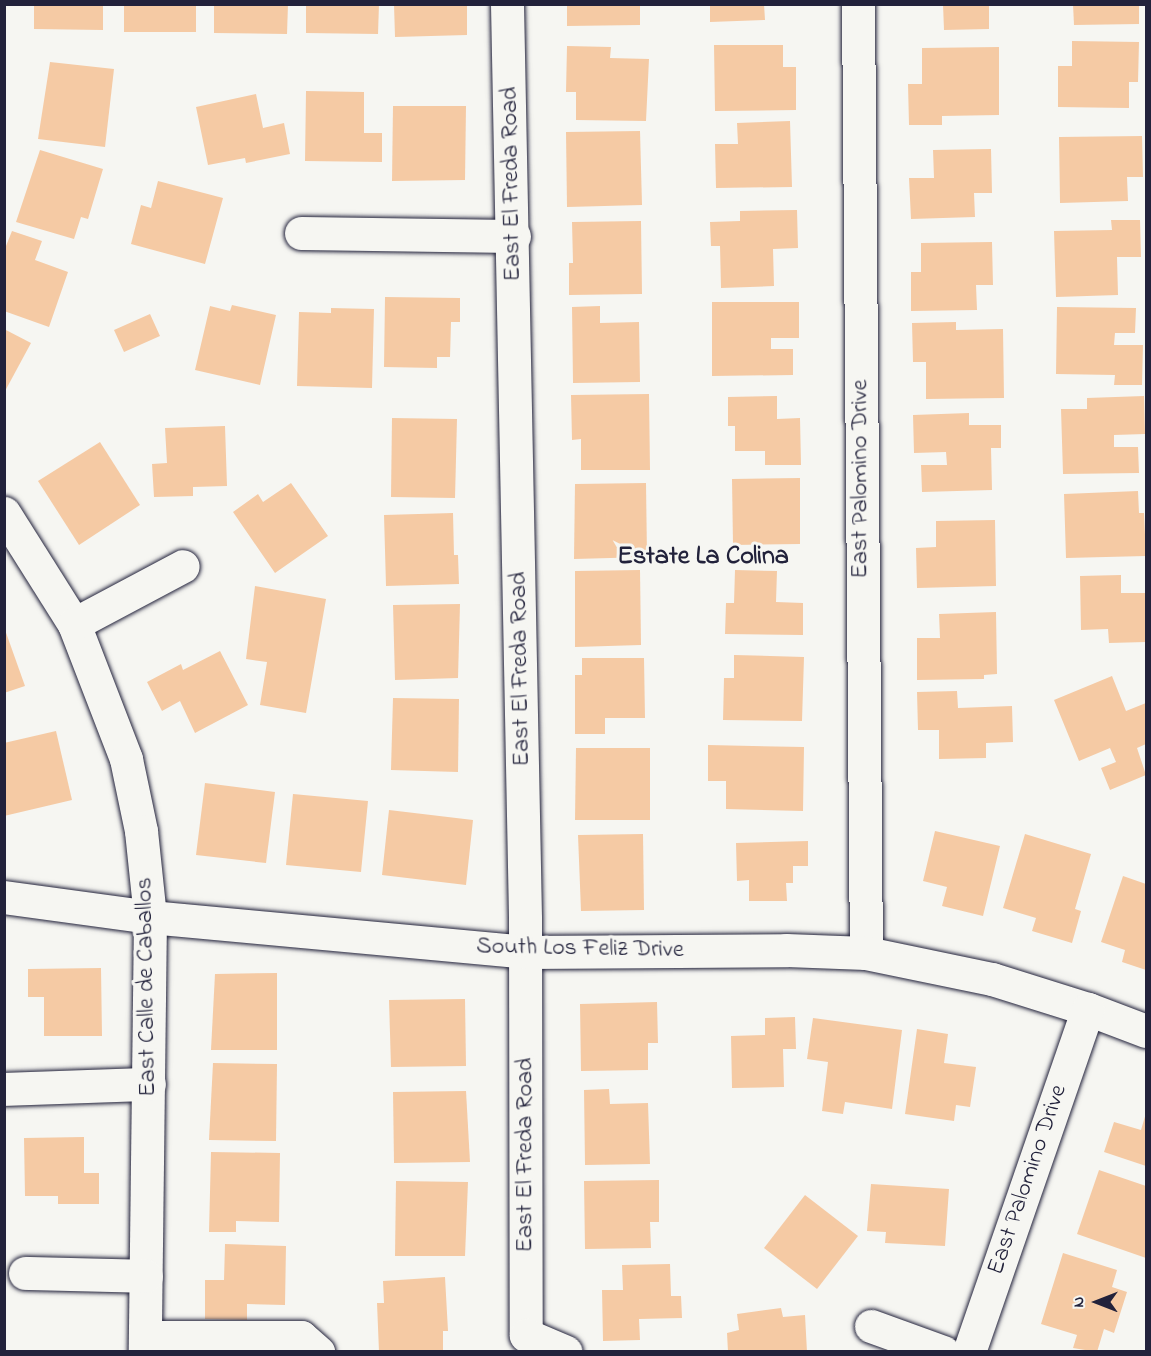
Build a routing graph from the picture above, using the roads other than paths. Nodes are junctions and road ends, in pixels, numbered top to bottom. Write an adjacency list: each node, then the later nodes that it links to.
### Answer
1 (507, 4): 4 (street, East El Freda Road)
2 (858, 4): 11 (street, East Palomino Drive)
3 (301, 233): 4 (street)
4 (514, 236): 10 (street, East El Freda Road)
5 (4, 513): 7 (street, East Calle de Caballos)
6 (183, 566): 7 (street)
7 (74, 624): 9 (street, East Calle de Caballos)
8 (4, 897): 9 (street, South Los Feliz Drive)
9 (150, 917): 10 (street, South Los Feliz Drive); 14 (street, East Calle de Caballos)
10 (526, 952): 11 (street, South Los Feliz Drive); 21 (street, East El Freda Road)
11 (866, 953): 12 (street, South Los Feliz Drive)
12 (1088, 1009): 13 (street, South Los Feliz Drive); 23 (street, East Palomino Drive)
13 (1146, 1031)
14 (149, 1084): 15 (street); 17 (street, East Calle de Caballos)
15 (4, 1089)
16 (25, 1273): 17 (street)
17 (146, 1276): 19 (street, East Calle de Caballos)
18 (870, 1326): 22 (street)
19 (145, 1344): 20 (street)
20 (318, 1352)
21 (566, 1352)
22 (943, 1352)
23 (969, 1352)

